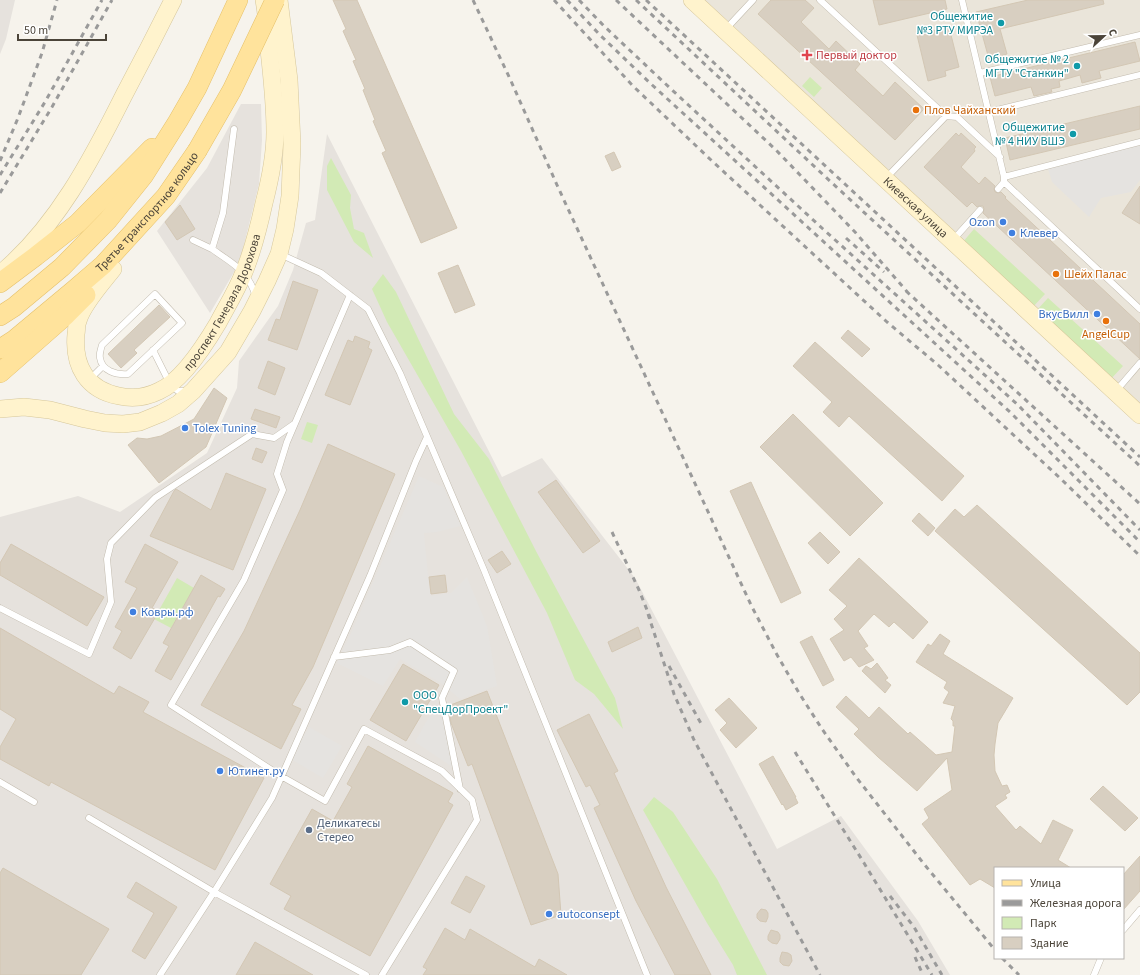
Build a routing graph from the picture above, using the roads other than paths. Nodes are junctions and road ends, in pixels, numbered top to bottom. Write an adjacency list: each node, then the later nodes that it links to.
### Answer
1 (173, 0): 31 (main road)
2 (238, 0): 16 (main road, Третье транспортное кольцо)
3 (264, 0): 30 (main road, проспект Генерала Дорохова)
4 (275, 0): 23 (main road, Третье транспортное кольцо, bridge)
5 (279, 0): 28 (main road, проспект Генерала Дорохова)
6 (692, 0): 10 (main road, Киевская улица)
7 (752, 0): 10 (lane)
8 (820, 0): 15 (lane)
9 (962, 0): 12 (lane)
10 (724, 31): 20 (main road, Киевская улица)
11 (1140, 35): 12 (lane)
12 (980, 73): 14 (lane)
13 (1140, 75): 14 (lane)
14 (989, 112): 19 (lane)
15 (946, 116): 19 (lane); 20 (lane)
16 (178, 121): 32 (main road); 36 (main road, Третье транспортное кольцо)
17 (234, 129): 27 (lane)
18 (1140, 142): 21 (lane)
19 (1000, 157): 21 (lane)
20 (885, 180): 26 (main road, Киевская улица)
21 (1004, 180): 22 (lane); 34 (lane)
22 (998, 189)
23 (166, 196): 29 (main road); 37 (main road, Третье транспортное кольцо)
24 (980, 210): 26 (lane)
25 (193, 240): 27 (lane)
26 (952, 241): 45 (main road, Киевская улица)
27 (212, 249): 30 (lane)
28 (279, 254): 33 (lane); 35 (main road, проспект Генерала Дорохова)
29 (113, 269): 41 (main road); 42 (main road, проспект Генерала Дорохова)
30 (244, 272): 35 (lane); 43 (main road, проспект Генерала Дорохова)
31 (0, 274)
32 (0, 283)
33 (350, 295): 48 (lane); 49 (lane)
34 (1140, 309)
35 (252, 310): 44 (main road, проспект Генерала Дорохова)
36 (0, 316)
37 (0, 349)
38 (153, 350): 40 (lane); 40 (lane); 43 (lane)
39 (1140, 363): 45 (lane)
40 (104, 366): 42 (lane)
41 (0, 373)
42 (88, 380): 43 (main road, проспект Генерала Дорохова)
43 (170, 384): 44 (lane)
44 (193, 391): 46 (main road, проспект Генерала Дорохова)
45 (1115, 392): 47 (main road, Киевская улица)
46 (0, 409)
47 (1140, 415)
48 (294, 424): 50 (lane); 52 (lane)
49 (427, 437): 51 (lane); 64 (lane)
50 (0, 608)
51 (334, 657): 52 (lane); 54 (lane)
52 (281, 776): 54 (lane); 57 (lane)
53 (0, 782): 55 (lane)
54 (460, 789): 63 (lane)
55 (34, 802)
56 (89, 818): 57 (lane)
57 (214, 892): 61 (lane); 62 (lane)
58 (1140, 910): 59 (lane)
59 (1124, 929)
60 (1101, 959): 65 (lane)
61 (160, 975)
62 (366, 975)
63 (382, 975)
64 (646, 975)
65 (1094, 975)

